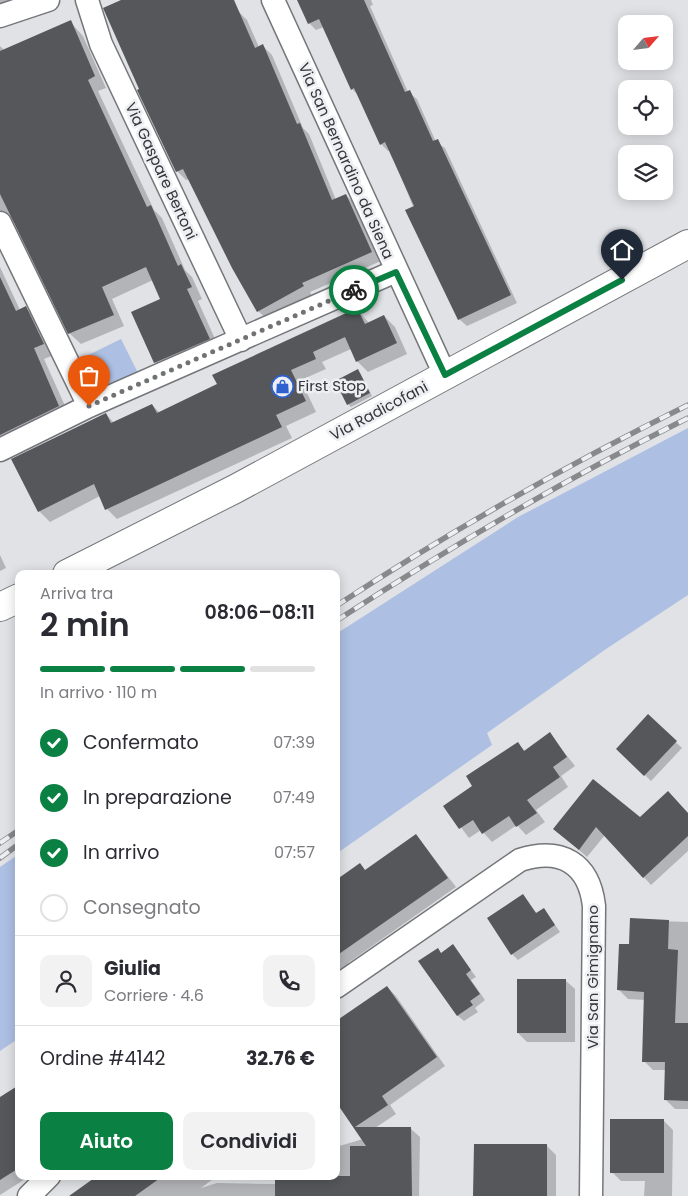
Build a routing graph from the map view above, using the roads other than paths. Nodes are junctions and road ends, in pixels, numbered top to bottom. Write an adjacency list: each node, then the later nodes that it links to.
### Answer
1 (48, 0): 4 (street)
2 (87, 0): 8 (street, Via Gaspare Bertoni)
3 (273, 0): 7 (street, Via San Bernardino da Siena)
4 (0, 16)
5 (0, 223): 10 (street)
6 (688, 244): 9 (street, Via Radicofani)
7 (396, 272): 8 (street); 9 (street, Via San Bernardino da Siena)
8 (241, 340): 10 (street)
9 (445, 375): 12 (street, Via Radicofani)
10 (89, 406): 11 (street)
11 (0, 450)
12 (76, 570)
13 (15, 600): 14 (street)
14 (0, 607)
15 (340, 984): 18 (street, Via San Gimignano)
16 (45, 1180): 17 (street)
17 (29, 1196)
18 (591, 1196)

